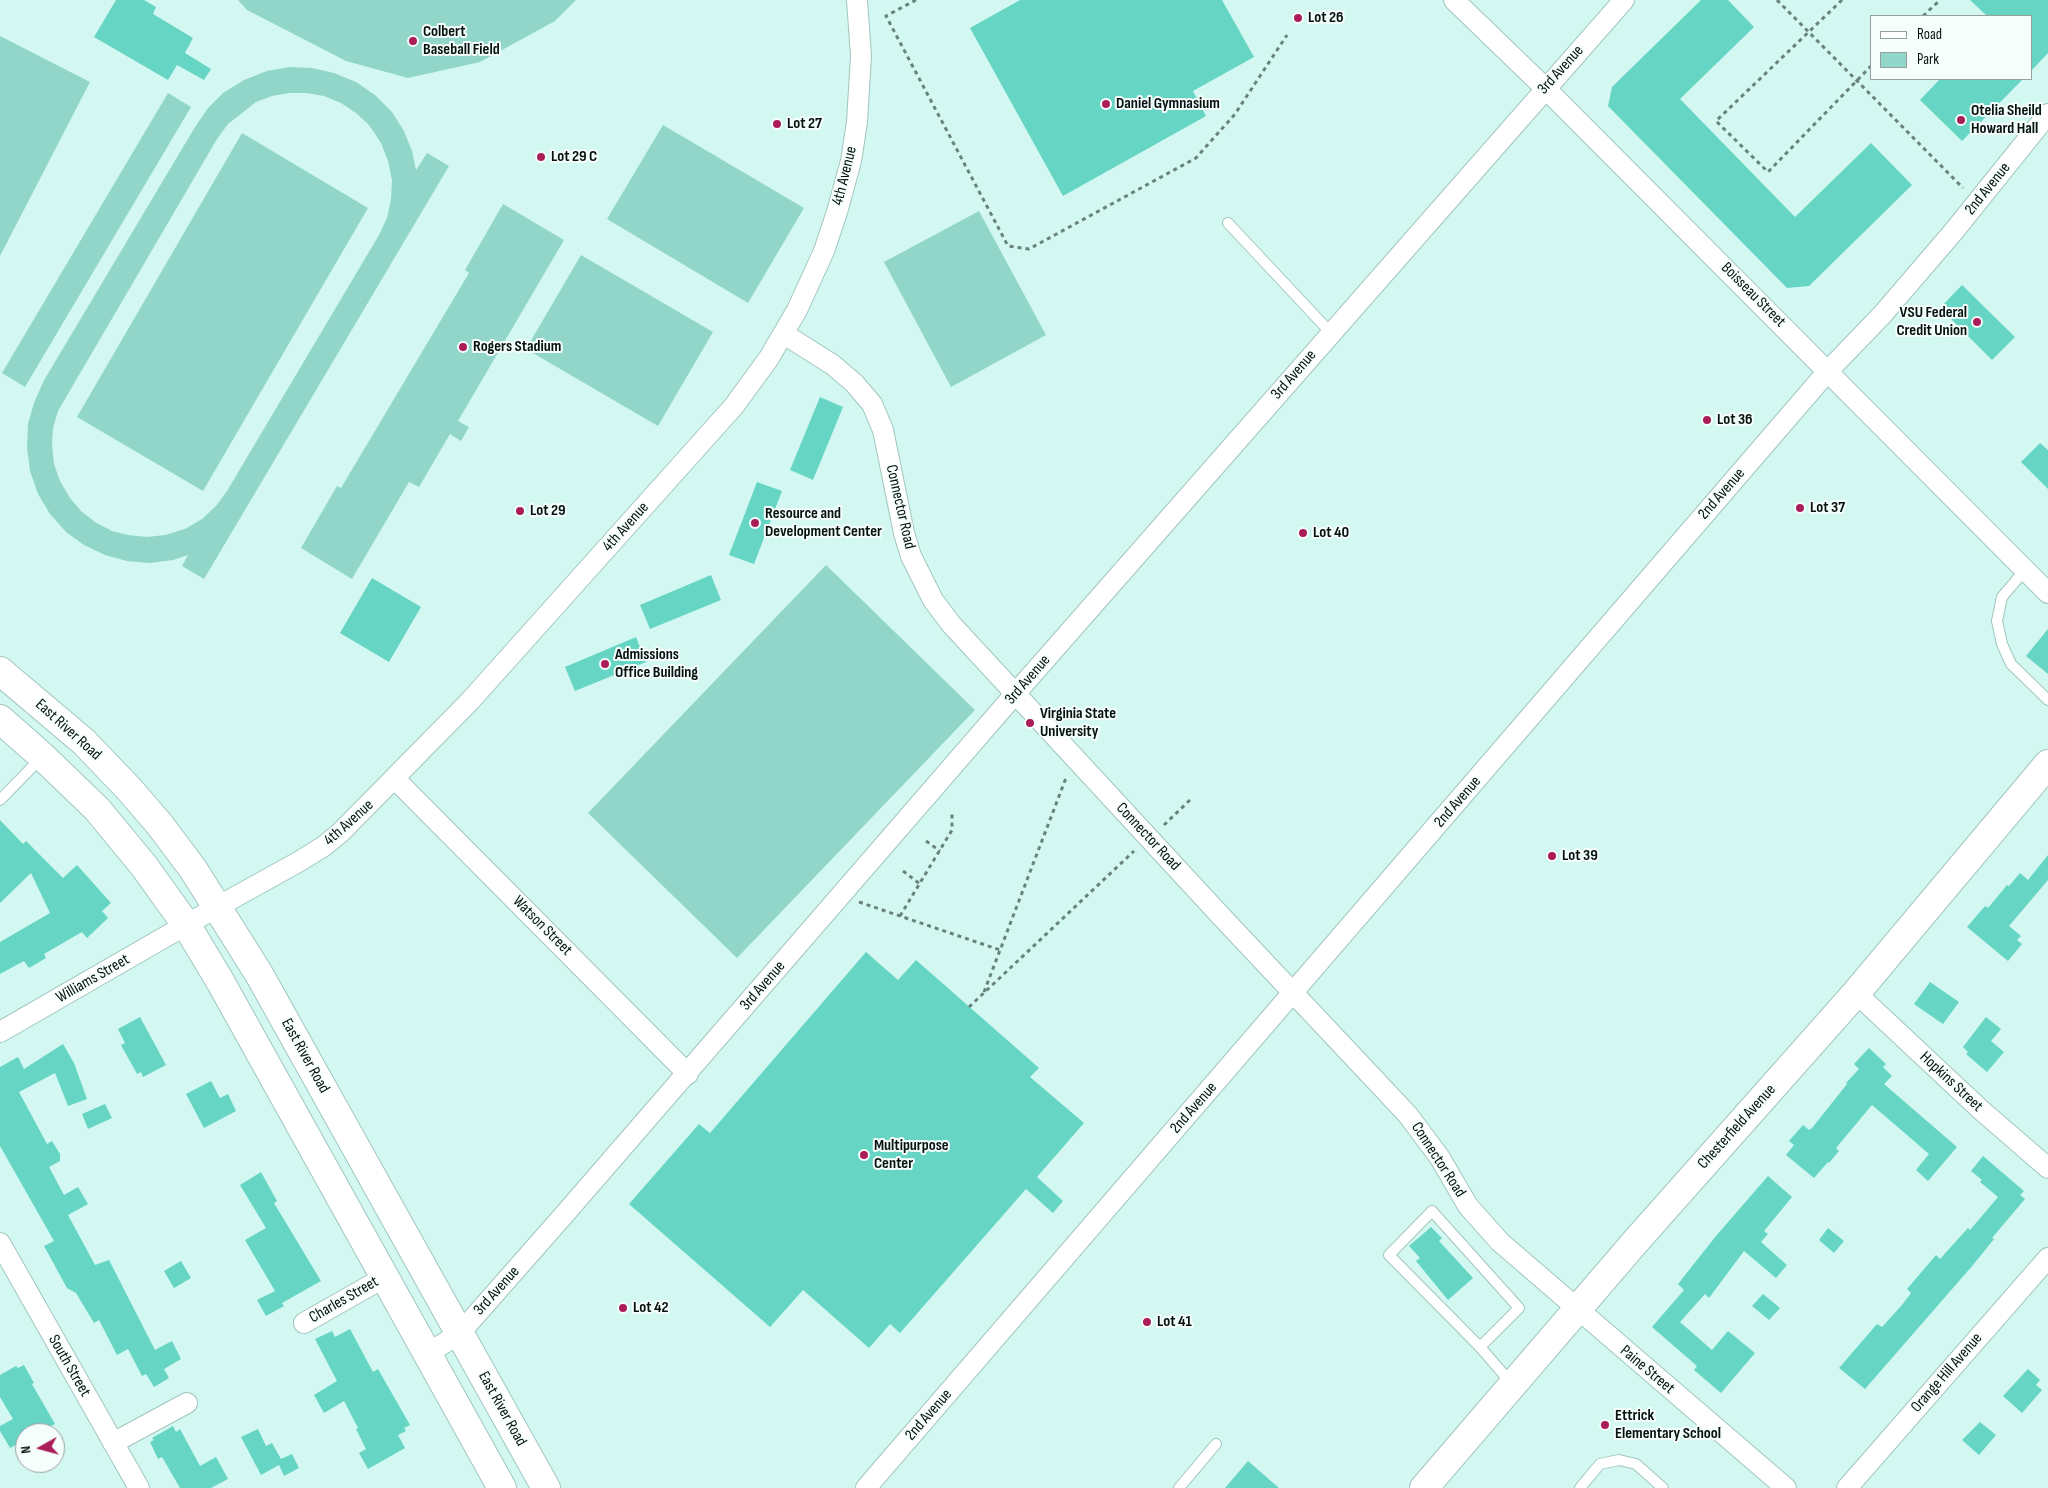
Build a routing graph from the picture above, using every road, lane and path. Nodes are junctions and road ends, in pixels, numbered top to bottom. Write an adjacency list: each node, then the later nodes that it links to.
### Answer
1 (856, 0): 18 (street, 4th Avenue)
2 (916, 0): 10 (path)
3 (1454, 0): 13 (street, Boisseau Street)
4 (1624, 0): 13 (street, 3rd Avenue)
5 (1777, 0): 9 (path)
6 (1842, 0): 9 (path)
7 (1940, 0): 8 (path)
8 (1924, 15)
9 (1809, 32): 12 (path); 12 (path)
10 (1287, 35)
11 (1870, 67): 12 (path)
12 (1856, 80): 15 (path)
13 (1545, 88): 17 (street, 3rd Avenue); 19 (street, Boisseau Street)
14 (2048, 114): 19 (street, 2nd Avenue)
15 (1964, 188)
16 (1228, 223): 17 (lane)
17 (1331, 333): 23 (street, 3rd Avenue)
18 (784, 334): 23 (street, Connector Road); 29 (street, 4th Avenue)
19 (1828, 371): 20 (street, Boisseau Street); 45 (street, 2nd Avenue)
20 (2025, 570): 21 (street, Boisseau Street); 24 (lane)
21 (2048, 593)
22 (0, 671): 40 (main road, East River Road)
23 (1015, 694): 45 (street, Connector Road); 49 (street, 3rd Avenue)
24 (2048, 700)
25 (0, 720): 26 (main road)
26 (43, 757): 31 (lane); 42 (main road)
27 (2048, 764): 46 (main road, Chesterfield Avenue)
28 (1068, 771): 43 (path)
29 (395, 779): 40 (street, 4th Avenue); 49 (street, Watson Street)
30 (1192, 798): 33 (path)
31 (0, 800)
32 (952, 811): 36 (path)
33 (1159, 829)
34 (926, 841): 36 (path)
35 (1136, 850): 44 (path)
36 (940, 851): 38 (path)
37 (904, 871): 38 (path)
38 (920, 884): 41 (path)
39 (859, 902): 41 (path)
40 (218, 906): 42 (street, 4th Avenue); 56 (main road, East River Road)
41 (900, 916): 43 (path)
42 (187, 926): 48 (street, Williams Street); 53 (main road)
43 (1000, 950): 44 (path)
44 (984, 992): 47 (path)
45 (1294, 993): 54 (street, Connector Road); 66 (street, 2nd Avenue)
46 (1856, 993): 50 (street, Hopkins Street); 54 (main road, Chesterfield Avenue)
47 (969, 1006)
48 (0, 1032)
49 (688, 1074): 56 (street, 3rd Avenue)
50 (2048, 1168)
51 (0, 1244): 61 (street, South Street)
52 (2048, 1258): 72 (street, Orange Hill Avenue)
53 (385, 1277): 55 (street, Charles Street); 58 (main road)
54 (1577, 1310): 59 (main road, Chesterfield Avenue); 71 (street, Paine Street)
55 (304, 1323)
56 (460, 1333): 58 (street, 3rd Avenue); 65 (main road, East River Road)
57 (1480, 1347): 57 (lane); 59 (lane)
58 (428, 1354): 64 (main road)
59 (1513, 1384): 68 (main road, Chesterfield Avenue)
60 (187, 1402): 61 (street)
61 (113, 1443): 63 (street, South Street)
62 (1216, 1444): 67 (lane)
63 (139, 1488)
64 (502, 1488)
65 (546, 1488)
66 (866, 1488)
67 (1179, 1488)
68 (1424, 1488)
69 (1580, 1488): 70 (lane)
70 (1663, 1488)
71 (1786, 1488)
72 (1847, 1488)

